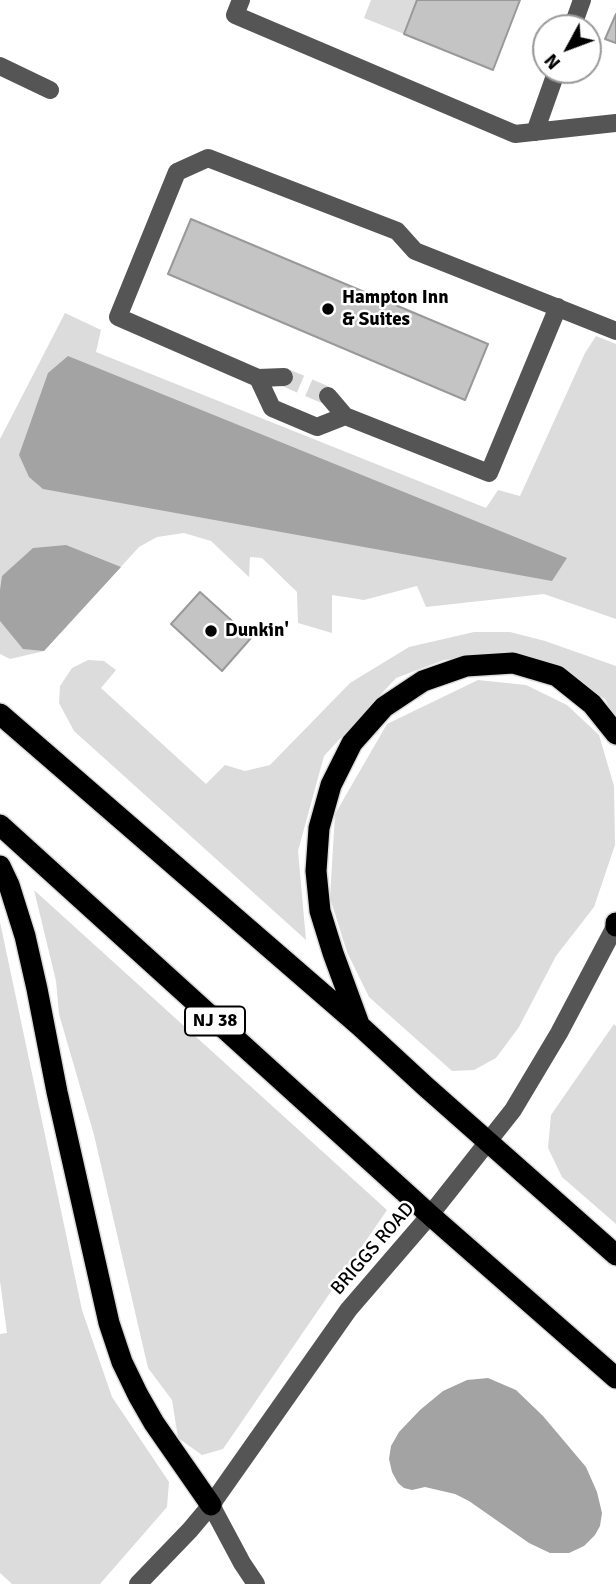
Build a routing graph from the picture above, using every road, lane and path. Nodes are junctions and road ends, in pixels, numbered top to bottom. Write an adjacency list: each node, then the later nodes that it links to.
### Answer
1 (241, 0): 6 (street)
2 (0, 66): 4 (street)
3 (552, 84): 6 (street)
4 (50, 90)
5 (616, 123): 6 (street)
6 (535, 132)
7 (558, 307): 8 (street); 10 (street); 12 (street)
8 (616, 331)
9 (284, 377): 10 (street)
10 (258, 378): 12 (street)
11 (328, 396): 12 (street)
12 (345, 416)
13 (0, 714): 18 (highway)
14 (616, 734): 18 (highway)
15 (0, 825): 20 (highway, NJ 38)
16 (0, 866): 23 (highway)
17 (616, 925): 19 (street, BRIGGS ROAD)
18 (360, 1026): 19 (highway)
19 (488, 1142): 20 (street, BRIGGS ROAD); 21 (highway)
20 (430, 1215): 22 (highway, NJ 38); 23 (street, BRIGGS ROAD)
21 (616, 1255)
22 (616, 1378)
23 (211, 1505): 24 (street, BRIGGS ROAD); 25 (street)
24 (138, 1584)
25 (256, 1584)

